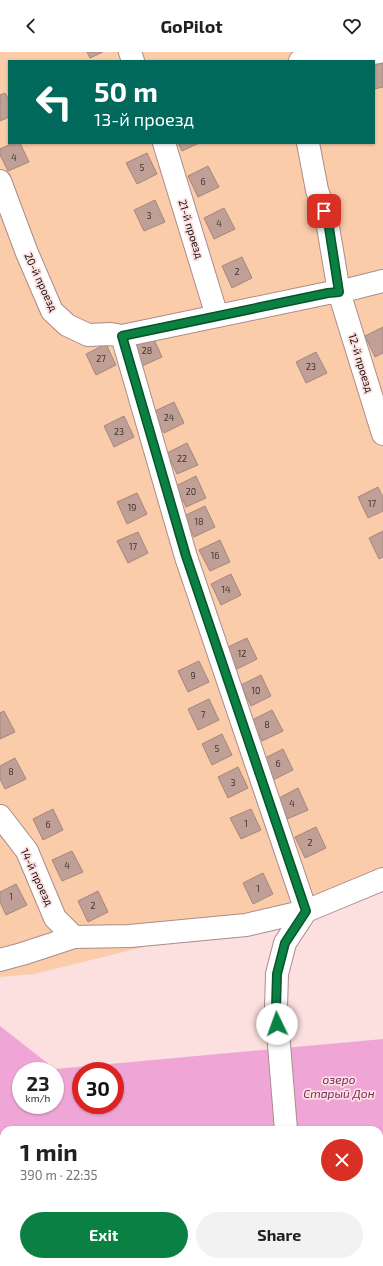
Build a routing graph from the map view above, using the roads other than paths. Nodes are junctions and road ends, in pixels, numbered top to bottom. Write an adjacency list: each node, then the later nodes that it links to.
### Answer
1 (379, 52): 2 (street)
2 (306, 56)
3 (164, 144): 8 (street, 21-й проезд)
4 (308, 144): 7 (street, 12-й проезд)
5 (0, 181): 9 (street, 20-й проезд)
6 (383, 281): 7 (street, 20-й проезд)
7 (339, 292): 8 (street, 20-й проезд); 10 (street, 12-й проезд)
8 (218, 316): 9 (street, 20-й проезд)
9 (122, 336): 13 (street)
10 (383, 434)
11 (0, 816): 14 (street, 14-й проезд)
12 (383, 879): 13 (street)
13 (306, 911): 14 (street); 16 (street)
14 (74, 937): 15 (street)
15 (0, 960)
16 (286, 1126)

